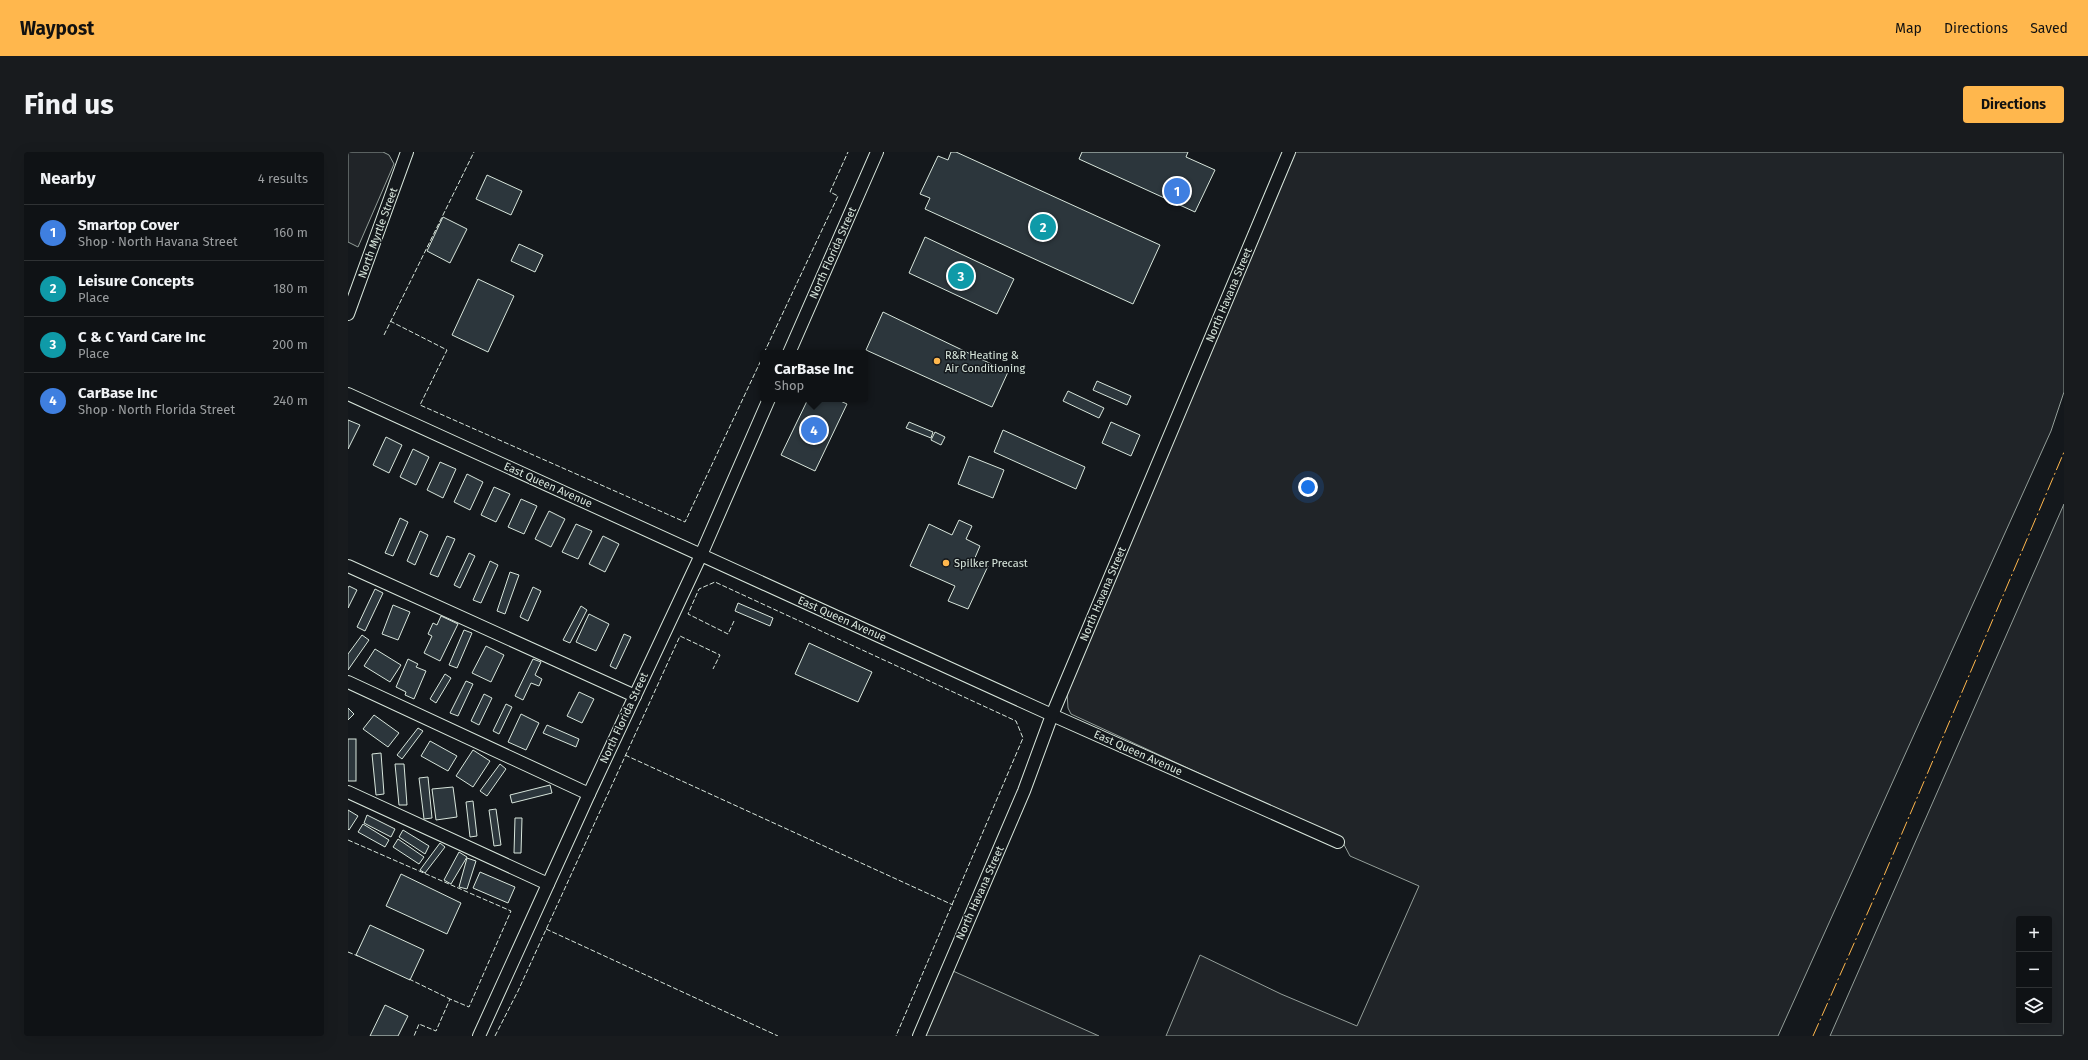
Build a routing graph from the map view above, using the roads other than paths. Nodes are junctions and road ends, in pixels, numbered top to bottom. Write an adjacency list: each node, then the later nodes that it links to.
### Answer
1 (406, 152): 4 (street, North Myrtle Street)
2 (877, 152): 5 (street, North Florida Street)
3 (1289, 152): 12 (street, North Havana Street)
4 (348, 314)
5 (790, 350)
6 (348, 394): 8 (street, East Queen Avenue)
7 (768, 402): 8 (street, North Florida Street)
8 (700, 555): 11 (street, North Florida Street); 12 (street, East Queen Avenue)
9 (348, 566): 11 (street)
10 (348, 682): 14 (street)
11 (635, 696): 14 (street, North Florida Street)
12 (1052, 715): 15 (street, East Queen Avenue); 18 (street, North Havana Street)
13 (348, 792): 16 (street)
14 (589, 794): 16 (street, North Florida Street)
15 (1338, 842)
16 (548, 884): 17 (street, North Florida Street)
17 (479, 1036)
18 (919, 1036)

